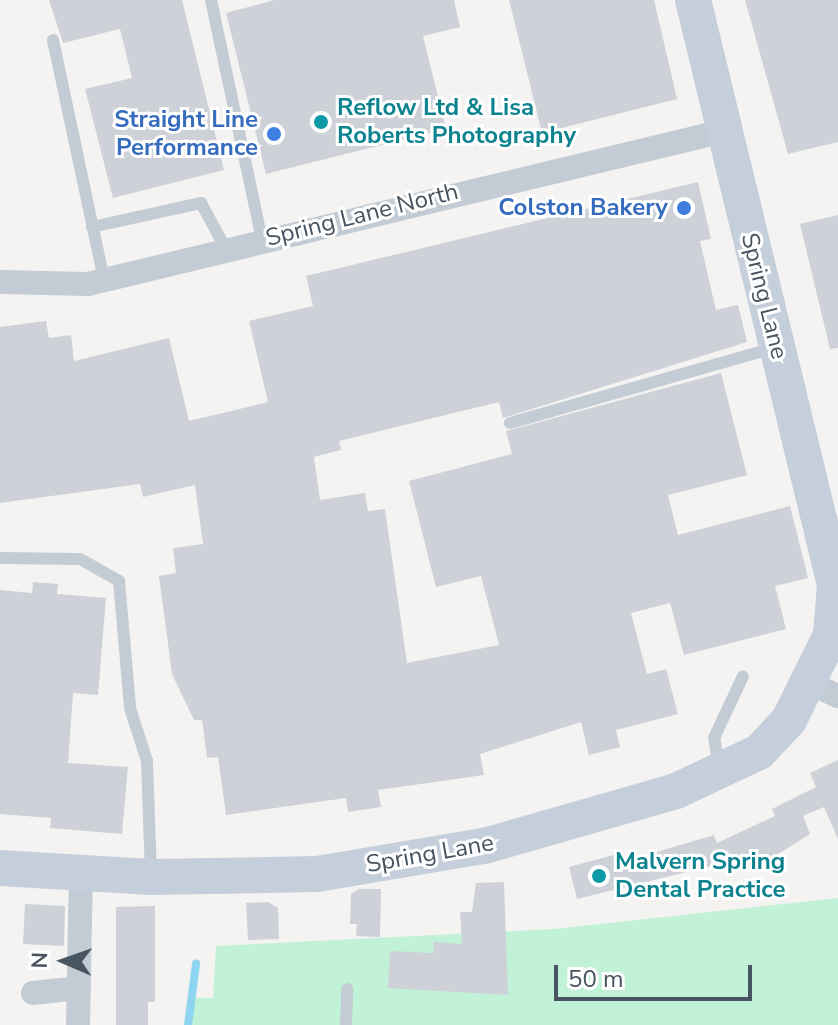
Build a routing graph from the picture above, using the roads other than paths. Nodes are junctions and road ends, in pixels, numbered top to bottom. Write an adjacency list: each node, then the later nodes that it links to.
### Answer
1 (211, 0): 6 (lane)
2 (693, 0): 4 (street, Spring Lane)
3 (53, 40): 5 (lane)
4 (724, 131): 6 (street, Spring Lane North); 10 (street, Spring Lane)
5 (92, 227): 7 (lane); 8 (lane)
6 (262, 240): 7 (street, Spring Lane North)
7 (226, 249): 8 (street, Spring Lane North)
8 (104, 280): 9 (street, Spring Lane North)
9 (0, 282)
10 (777, 347): 11 (lane); 14 (street, Spring Lane)
11 (510, 423)
12 (0, 558): 18 (lane)
13 (743, 676): 15 (lane)
14 (825, 690): 15 (street, Spring Lane)
15 (719, 771): 18 (street, Spring Lane)
16 (0, 868): 17 (street, Spring Lane)
17 (81, 875): 18 (street, Spring Lane); 19 (street)
18 (151, 877)
19 (79, 988): 21 (street); 22 (street)
20 (347, 989): 23 (lane)
21 (33, 993)
22 (78, 1025)
23 (346, 1025)

